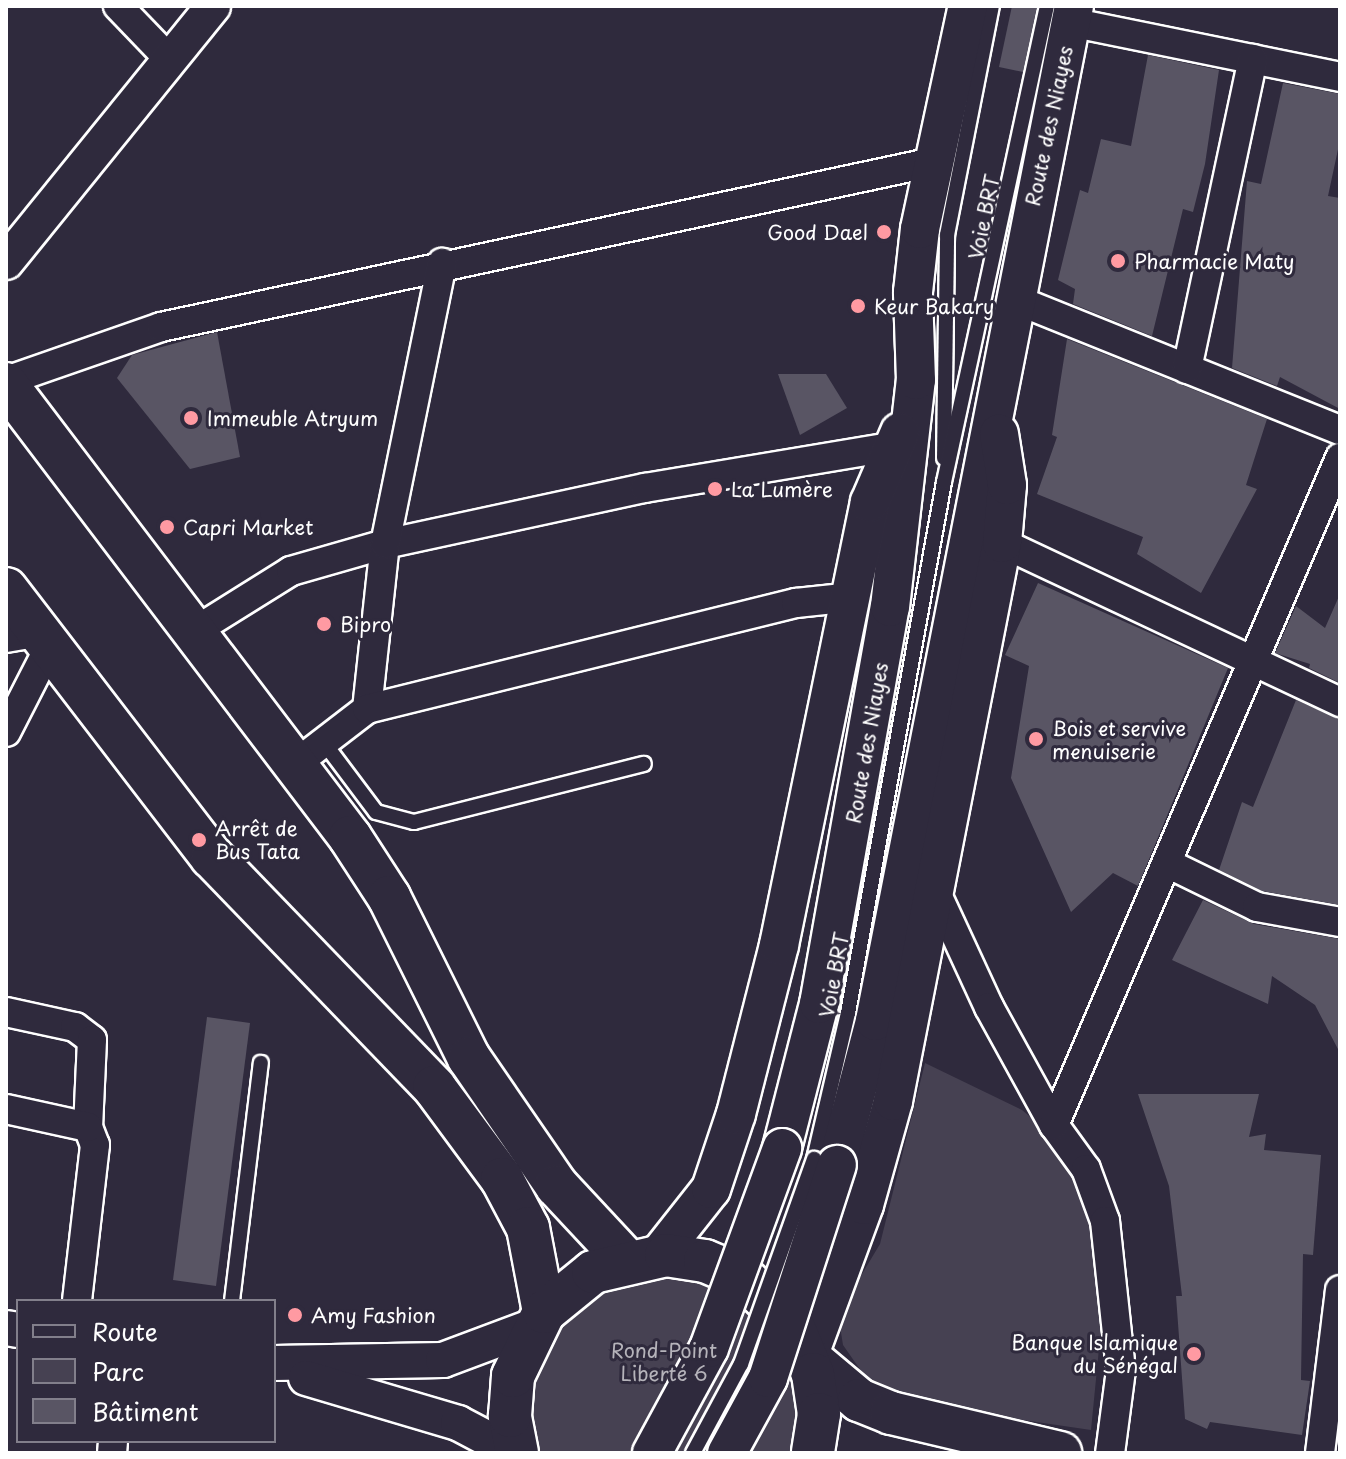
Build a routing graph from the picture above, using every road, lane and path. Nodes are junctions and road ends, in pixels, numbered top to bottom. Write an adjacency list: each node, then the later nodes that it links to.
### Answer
1 (118, 6): 6 (street)
2 (213, 6): 6 (street)
3 (968, 6): 9 (main road, Route des Niayes)
4 (992, 6): 20 (lane, Voie BRT)
5 (1064, 11): 7 (street); 12 (main road, Route des Niayes); 20 (lane, Voie BRT)
6 (168, 58): 10 (street)
7 (1253, 59): 8 (street); 13 (street)
8 (1340, 77)
9 (938, 161): 11 (street); 14 (main road, Route des Niayes)
10 (6, 262)
11 (442, 263): 15 (street); 22 (street)
12 (1014, 299): 13 (street); 16 (main road, Route des Niayes)
13 (1187, 369): 17 (street)
14 (916, 380): 18 (main road); 41 (main road, Route des Niayes)
15 (6, 383): 25 (main road)
16 (995, 407): 21 (main road); 41 (main road, Route des Niayes)
17 (1340, 430)
18 (896, 446): 22 (street); 24 (main road)
19 (1340, 458): 27 (street)
20 (944, 482): 41 (lane, Voie BRT)
21 (1002, 543): 27 (street); 34 (main road)
22 (385, 544): 25 (street); 29 (street)
23 (6, 589): 26 (main road)
24 (853, 597): 29 (street); 42 (main road)
25 (195, 631): 31 (main road)
26 (32, 638): 30 (street); 46 (main road)
27 (1255, 660): 28 (street); 33 (street)
28 (1340, 702)
29 (367, 709): 31 (street)
30 (6, 732)
31 (310, 754): 32 (lane); 42 (main road)
32 (644, 764)
33 (1169, 864): 35 (street); 39 (street)
34 (934, 888): 39 (street); 47 (main road)
35 (1340, 922)
36 (6, 1012): 40 (street)
37 (261, 1063): 45 (lane)
38 (6, 1109): 40 (street)
39 (1054, 1125): 56 (street)
40 (88, 1127): 44 (street)
41 (811, 1157): 51 (main road, Route des Niayes, bridge); 52 (lane, Voie BRT, bridge); 53 (main road, Route des Niayes, bridge)
42 (642, 1258): 46 (main road); 47 (main road)
43 (1340, 1290): 57 (street)
44 (77, 1299)
45 (232, 1299)
46 (539, 1319): 48 (street); 50 (main road)
47 (808, 1357): 54 (main road); 55 (main road)
48 (276, 1363)
49 (276, 1372): 50 (street)
50 (516, 1453)
51 (652, 1453)
52 (693, 1453)
53 (727, 1453)
54 (813, 1453)
55 (1060, 1453)
56 (1110, 1453)
57 (1320, 1453)

